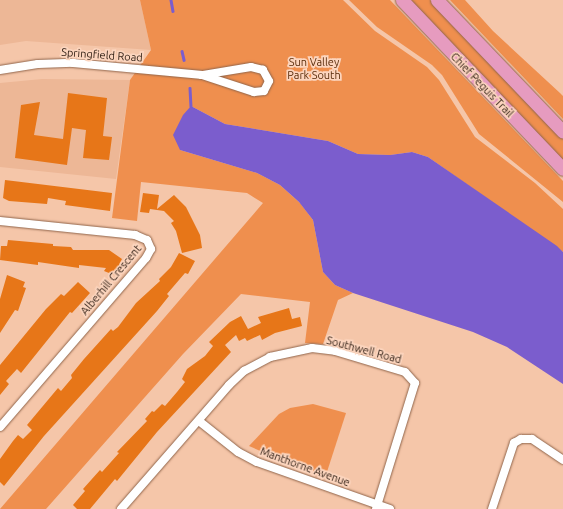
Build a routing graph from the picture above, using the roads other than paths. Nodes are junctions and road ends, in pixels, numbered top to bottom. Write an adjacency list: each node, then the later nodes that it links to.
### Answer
1 (402, 0): 6 (main road, Chief Peguis Trail)
2 (437, 0): 5 (main road)
3 (0, 70): 4 (street, Springfield Road)
4 (202, 75): 4 (street, Springfield Road)
5 (563, 132)
6 (563, 169)
7 (0, 221): 9 (street, Alberhill Crescent)
8 (199, 421): 11 (street, Manthorne Avenue); 11 (street, Southwell Road); 12 (street, Southwell Road)
9 (0, 427)
10 (563, 460): 14 (street)
11 (377, 507): 13 (street, Manthorne Avenue)
12 (123, 508)
13 (390, 509)
14 (492, 509)

